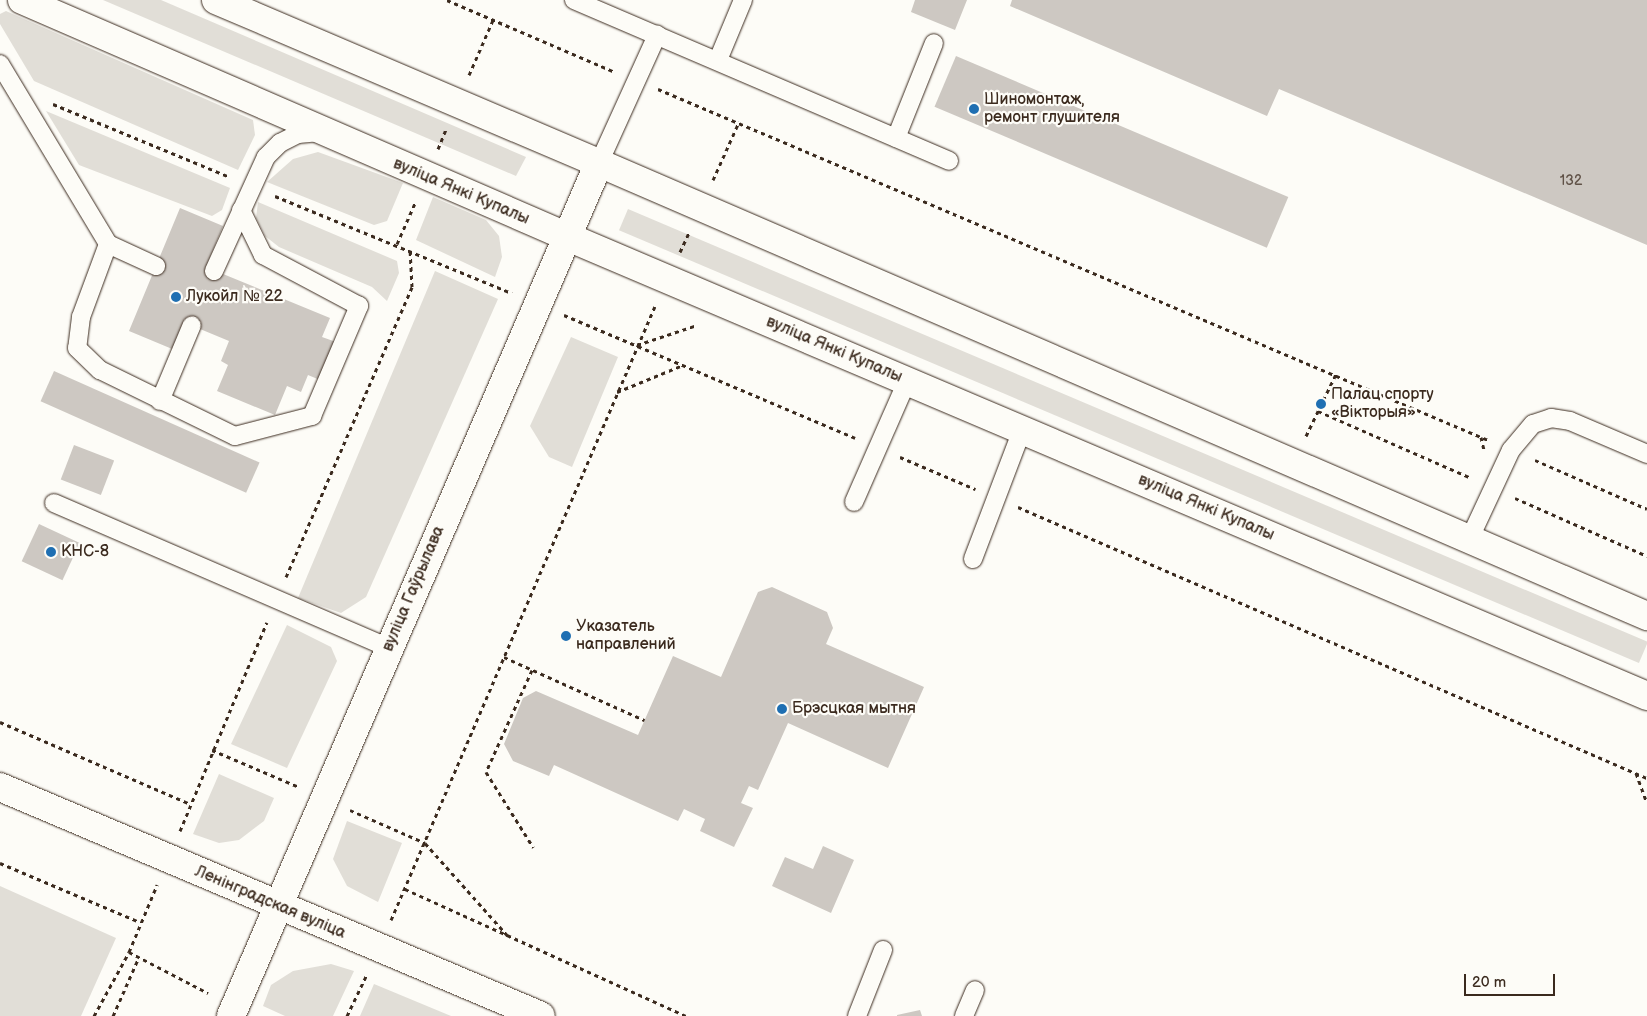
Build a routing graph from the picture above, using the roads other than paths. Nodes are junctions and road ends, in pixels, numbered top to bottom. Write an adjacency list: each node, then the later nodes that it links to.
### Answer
1 (22, 0): 10 (main road, вуліца Янкі Купалы)
2 (216, 0): 5 (main road)
3 (574, 0): 6 (lane)
4 (743, 0): 8 (lane)
5 (248, 6): 13 (main road)
6 (657, 35): 8 (lane); 13 (lane)
7 (934, 42): 11 (lane)
8 (718, 60): 11 (lane)
9 (0, 64): 16 (lane)
10 (324, 131): 14 (lane); 15 (main road, вуліца Янкі Купалы)
11 (896, 138): 12 (lane)
12 (949, 161)
13 (599, 163): 15 (main road, вуліца Гаўрылава); 26 (main road)
14 (241, 210): 18 (lane); 21 (lane)
15 (568, 236): 20 (main road, вуліца Янкі Купалы); 29 (main road, вуліца Гаўрылава)
16 (108, 244): 17 (lane); 21 (lane)
17 (156, 266)
18 (214, 271)
19 (192, 325): 21 (lane)
20 (907, 381): 22 (main road, вуліца Янкі Купалы); 24 (lane)
21 (160, 401)
22 (1022, 430): 27 (lane); 30 (main road, вуліца Янкі Купалы)
23 (1647, 454): 26 (lane)
24 (854, 502)
25 (54, 503): 29 (lane)
26 (1469, 540): 28 (main road)
27 (972, 559)
28 (1647, 616)
29 (389, 648): 32 (main road, вуліца Гаўрылава)
30 (1647, 696)
31 (0, 787): 32 (main road, Ленінградская вуліца)
32 (277, 907): 35 (main road, вуліца Гаўрылава); 36 (main road, Ленінградская вуліца)
33 (883, 950): 37 (lane)
34 (975, 990): 38 (lane)
35 (233, 1011)
36 (541, 1016)
37 (857, 1016)
38 (964, 1016)

